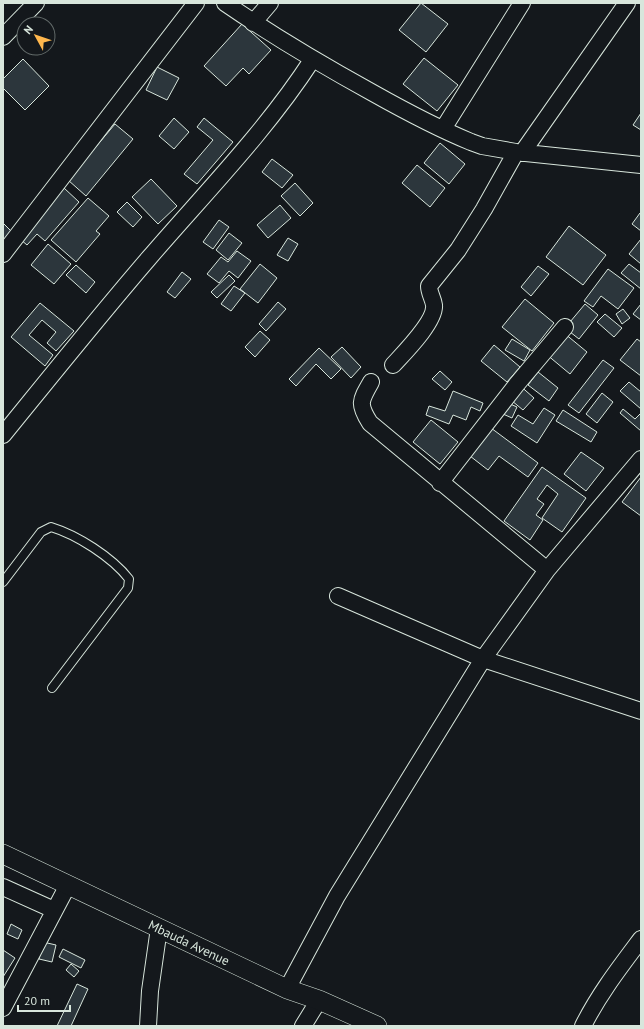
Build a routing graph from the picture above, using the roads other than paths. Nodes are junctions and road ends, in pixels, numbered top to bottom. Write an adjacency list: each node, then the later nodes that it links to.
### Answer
1 (36, 3): 8 (street)
2 (196, 3): 13 (street)
3 (225, 3): 7 (street)
4 (270, 3): 7 (street)
5 (522, 3): 10 (street)
6 (627, 3): 11 (street)
7 (253, 23): 9 (street)
8 (3, 37)
9 (312, 60): 10 (street); 17 (street)
10 (442, 129): 11 (street)
11 (519, 152): 12 (street); 15 (street)
12 (641, 165)
13 (3, 254)
14 (566, 327): 19 (street)
15 (394, 365)
16 (371, 382): 19 (street)
17 (3, 435)
18 (641, 459): 20 (street)
19 (440, 483): 20 (street)
20 (547, 570): 23 (street)
21 (3, 582): 24 (lane)
22 (338, 596): 23 (street)
23 (483, 659): 25 (street); 32 (street)
24 (52, 688)
25 (641, 711)
26 (3, 854): 27 (street, Mbauda Avenue)
27 (68, 885): 29 (street); 30 (street, Mbauda Avenue)
28 (3, 887): 29 (street)
29 (54, 910): 34 (street)
30 (159, 928): 32 (street, Mbauda Avenue); 35 (street)
31 (641, 939): 38 (street)
32 (287, 989): 33 (street, Mbauda Avenue)
33 (319, 1000): 36 (street); 37 (street, Mbauda Avenue)
34 (3, 1008)
35 (148, 1026)
36 (303, 1026)
37 (377, 1026)
38 (583, 1026)

